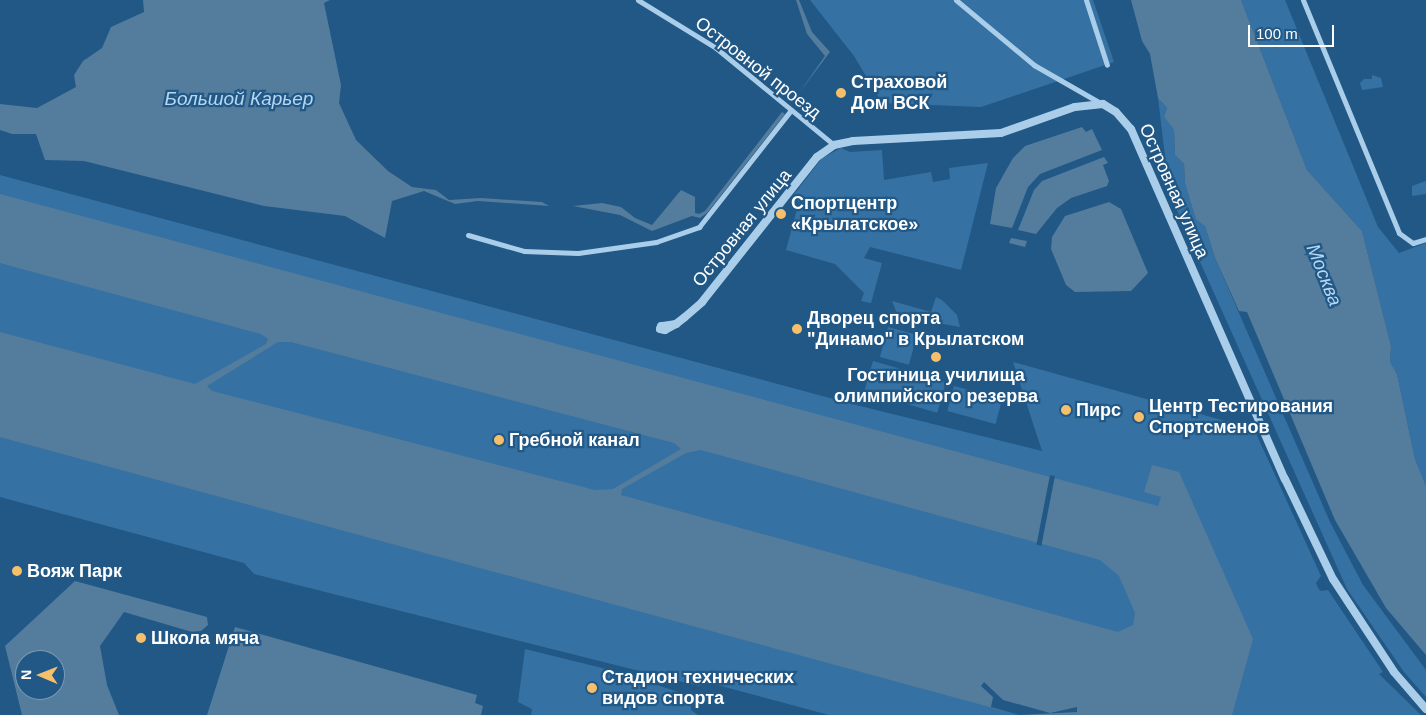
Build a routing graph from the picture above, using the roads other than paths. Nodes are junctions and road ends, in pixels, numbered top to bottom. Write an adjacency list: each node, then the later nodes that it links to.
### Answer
1 (638, 0): 8 (street, Островной проезд)
2 (956, 0): 6 (street)
3 (1086, 0): 5 (street)
4 (1303, 0): 12 (street)
5 (1107, 65)
6 (1103, 104): 9 (street, Островная улица); 10 (street, Островная улица)
7 (1120, 109): 9 (street)
8 (791, 110): 10 (street, Островной проезд); 11 (street)
9 (1123, 119): 14 (street, Островная улица)
10 (834, 145): 13 (street, Островная улица)
11 (468, 235)
12 (1426, 239)
13 (665, 330)
14 (1426, 709)

